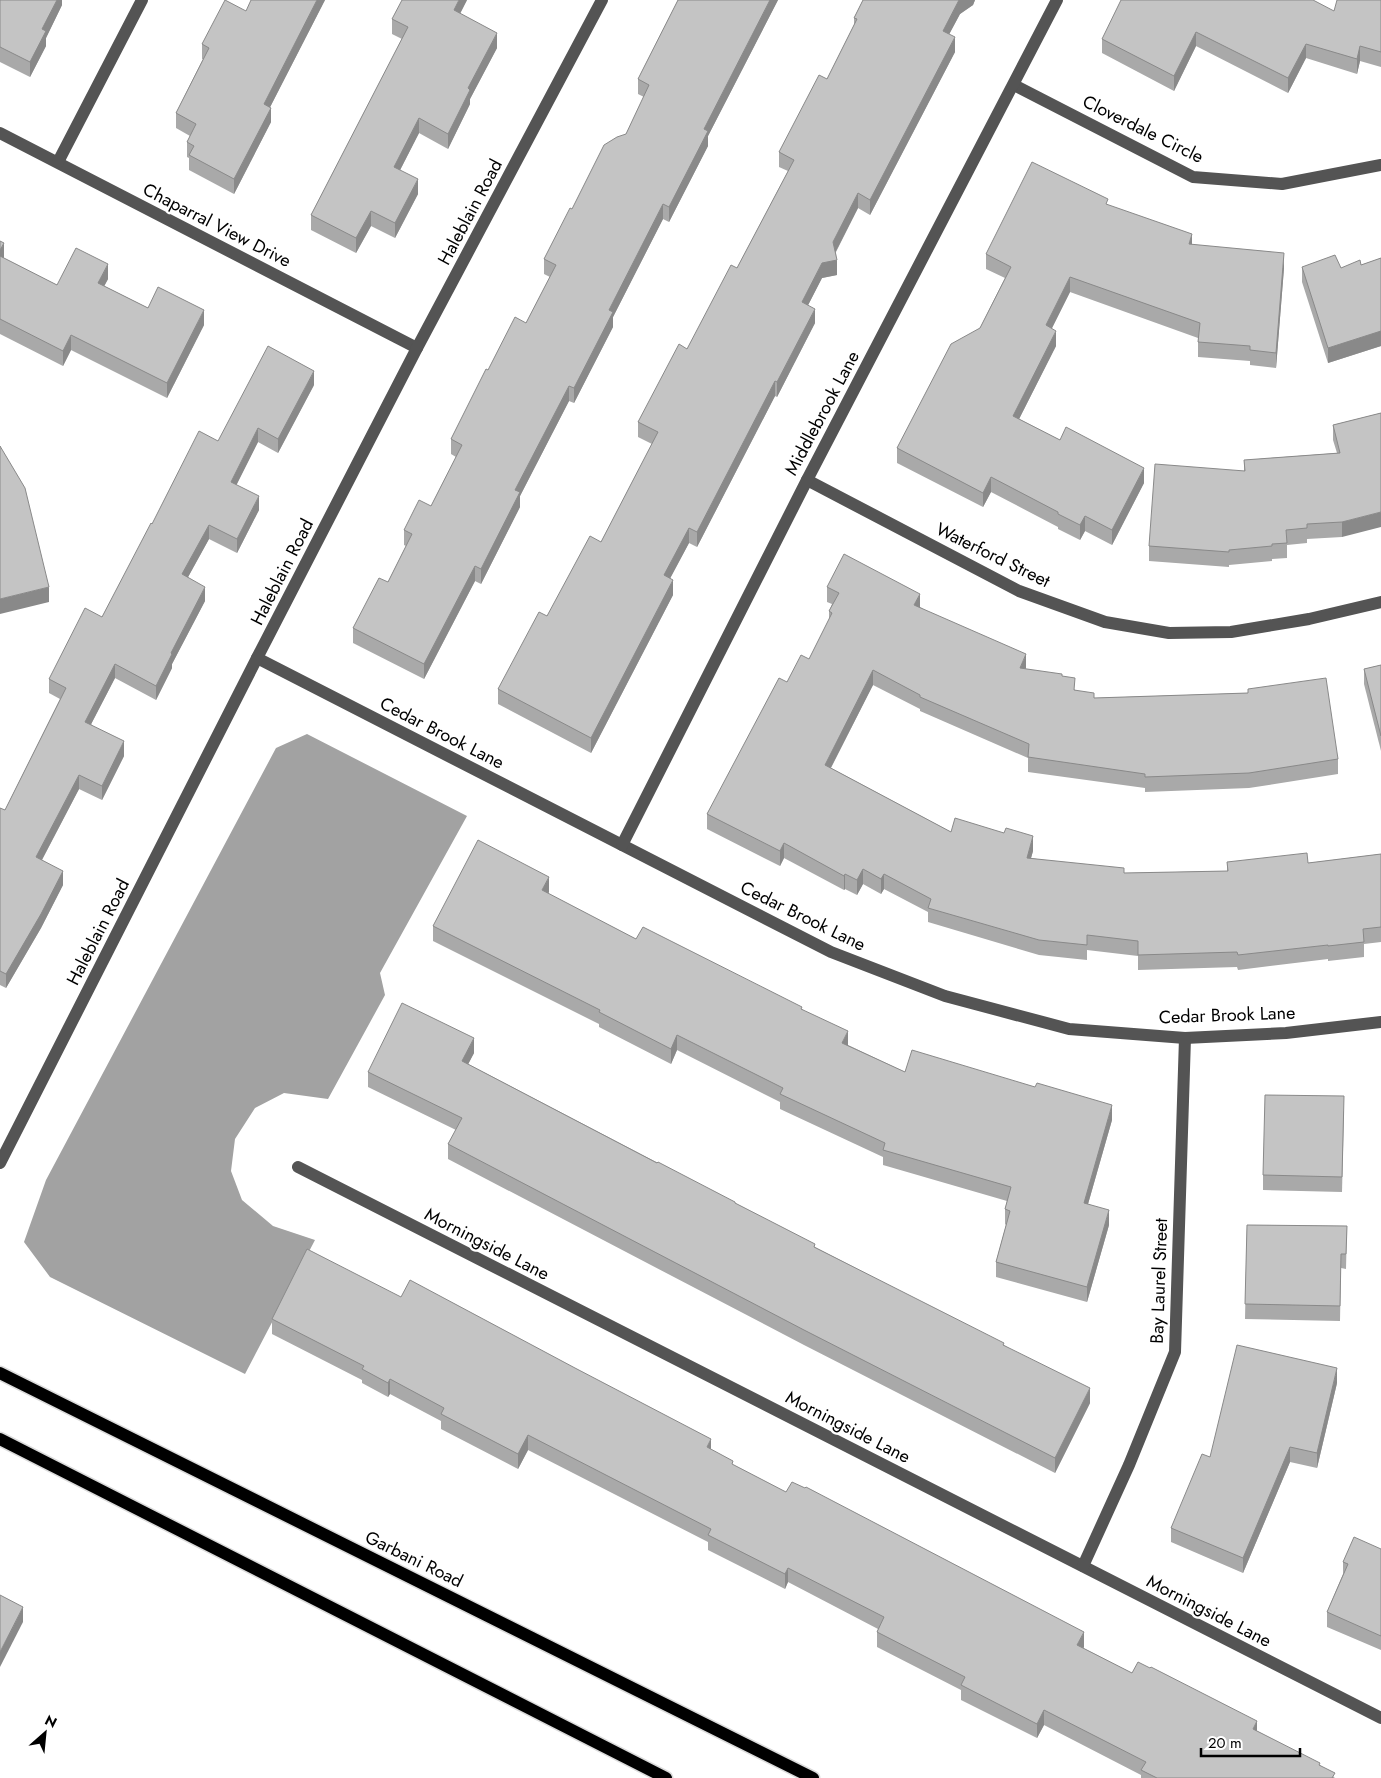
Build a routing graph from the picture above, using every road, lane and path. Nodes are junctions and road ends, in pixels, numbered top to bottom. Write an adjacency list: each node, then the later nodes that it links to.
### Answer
1 (142, 0): 6 (street)
2 (602, 0): 8 (street, Haleblain Road)
3 (1058, 0): 4 (street, Middlebrook Lane)
4 (1014, 85): 7 (street, Cloverdale Circle); 9 (street, Middlebrook Lane)
5 (0, 133): 6 (street, Chaparral View Drive)
6 (58, 162): 8 (street, Chaparral View Drive)
7 (1381, 165)
8 (417, 348): 11 (street, Haleblain Road)
9 (807, 480): 10 (street, Waterford Street); 12 (street, Middlebrook Lane)
10 (1381, 602)
11 (257, 658): 12 (street, Cedar Brook Lane); 15 (street, Haleblain Road)
12 (622, 845): 14 (street, Cedar Brook Lane)
13 (1381, 1022): 14 (street, Cedar Brook Lane)
14 (1184, 1038): 19 (street, Bay Laurel Street)
15 (0, 1163)
16 (298, 1167): 19 (street, Morningside Lane)
17 (0, 1373): 21 (main road, Garbani Road)
18 (0, 1439): 22 (main road)
19 (1083, 1566): 20 (street, Morningside Lane)
20 (1381, 1718)
21 (807, 1777)
22 (666, 1778)

